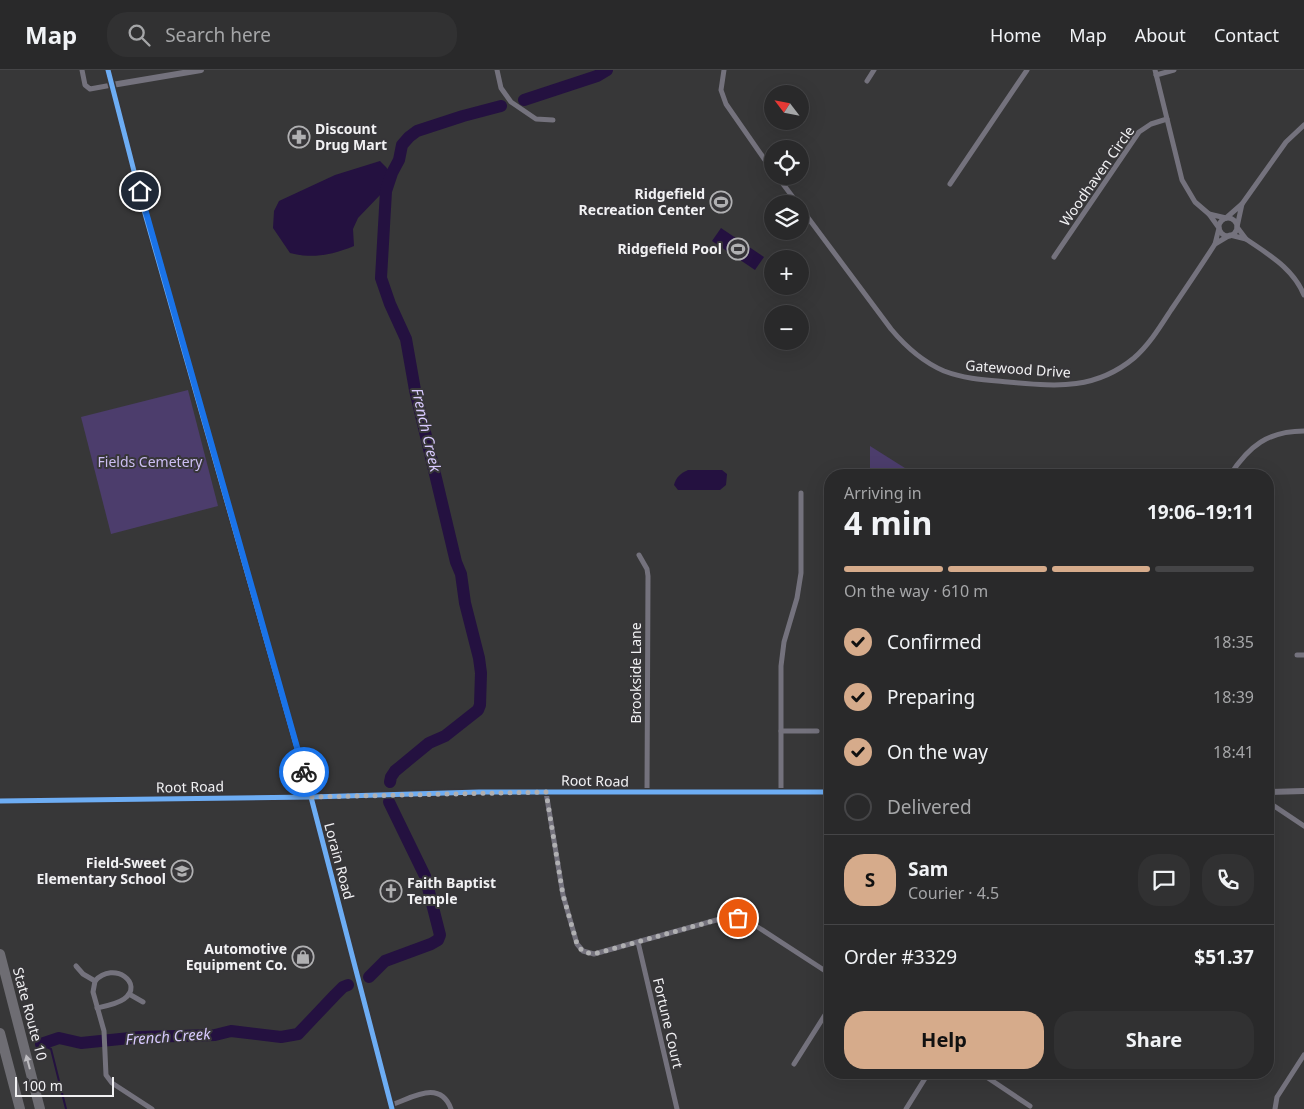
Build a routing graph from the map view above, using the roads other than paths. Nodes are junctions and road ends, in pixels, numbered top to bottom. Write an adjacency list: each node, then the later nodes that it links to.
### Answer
1 (82, 70): 11 (street)
2 (108, 70): 11 (street, Lorain Road)
3 (201, 70): 11 (street)
4 (497, 70): 13 (street)
5 (724, 70): 15 (street)
6 (874, 70): 10 (street)
7 (1027, 70): 16 (street)
8 (1174, 70): 9 (street)
9 (1156, 73): 12 (street)
10 (867, 81)
11 (112, 85): 42 (street, Lorain Road)
12 (1167, 119): 18 (street); 26 (street, Woodhaven Circle)
13 (553, 120)
14 (1304, 125): 17 (street)
15 (764, 159)
16 (950, 184)
17 (1242, 204): 19 (street); 21 (street)
18 (1209, 214): 19 (street); 22 (street)
19 (1226, 218): 21 (street); 22 (street)
20 (809, 219): 25 (street, Gatewood Drive)
21 (1236, 227): 23 (street); 24 (street)
22 (1219, 228): 23 (street); 25 (street, Gatewood Drive)
23 (1230, 235): 24 (street); 25 (street, Gatewood Drive)
24 (1246, 239): 27 (street)
25 (1215, 244)
26 (1054, 257)
27 (1304, 295)
28 (1304, 431): 29 (street)
29 (1234, 469)
30 (801, 493): 34 (street)
31 (639, 555): 38 (street, Brookside Lane)
32 (1297, 655): 33 (street)
33 (1304, 655)
34 (782, 731): 35 (street); 39 (street)
35 (817, 731)
36 (1304, 791): 41 (street)
37 (546, 792): 38 (street, Root Road); 42 (street, Root Road); 46 (street)
38 (647, 792): 39 (street, Root Road)
39 (781, 792): 40 (street, Root Road)
40 (824, 792)
41 (1274, 792)
42 (311, 797): 43 (street, Root Road); 61 (street, Lorain Road)
43 (0, 801)
44 (1274, 806): 45 (street)
45 (1304, 826)
46 (638, 942): 49 (street); 66 (street, Fortune Court)
47 (0, 954): 63 (highway, State Route 10, one-way to 47)
48 (76, 966): 50 (street)
49 (824, 970)
50 (95, 982): 51 (street); 53 (street)
51 (129, 994): 52 (street); 53 (street)
52 (143, 1002)
53 (97, 1008): 64 (street)
54 (824, 1016): 57 (street)
55 (0, 1033): 62 (highway)
56 (1304, 1055): 68 (street)
57 (794, 1064)
58 (925, 1079): 67 (street)
59 (990, 1079): 60 (street)
60 (1030, 1106)
61 (392, 1107): 65 (street)
62 (20, 1109)
63 (40, 1109)
64 (152, 1109)
65 (451, 1109)
66 (677, 1109)
67 (906, 1109)
68 (1275, 1109)

